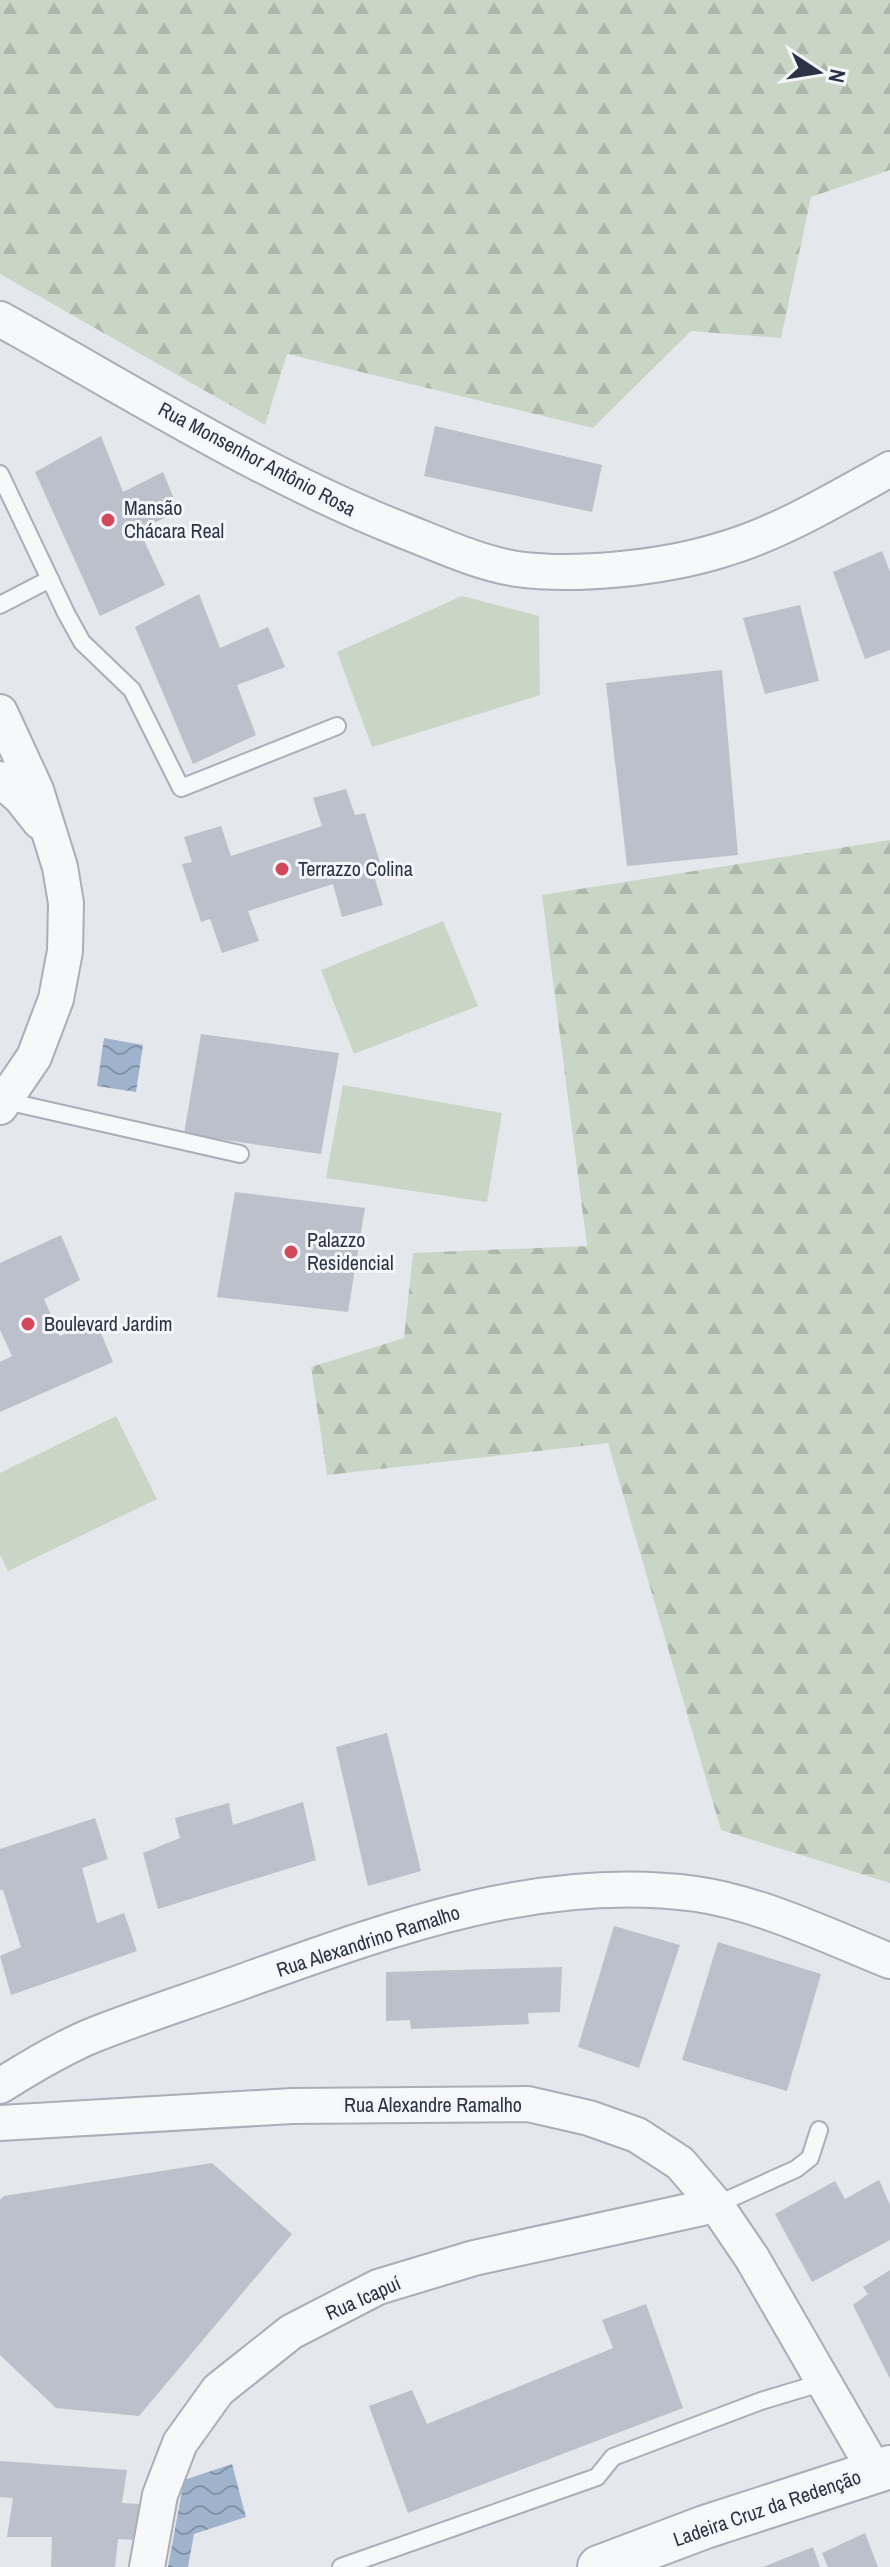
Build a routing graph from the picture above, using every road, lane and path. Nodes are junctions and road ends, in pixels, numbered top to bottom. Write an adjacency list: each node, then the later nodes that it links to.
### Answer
1 (0, 319): 2 (street, Rua Monsenhor Antônio Rosa)
2 (890, 469)
3 (0, 474): 4 (lane)
4 (50, 579): 5 (lane); 6 (lane)
5 (0, 605)
6 (337, 726)
7 (4, 729): 9 (street)
8 (0, 779): 9 (street)
9 (46, 828): 10 (street)
10 (3, 1104): 11 (lane)
11 (240, 1154)
12 (890, 1961): 13 (street, Rua Alexandrino Ramalho)
13 (0, 2086)
14 (0, 2123): 16 (street, Rua Alexandre Ramalho)
15 (819, 2130): 16 (lane)
16 (716, 2205): 17 (street, Rua Alexandre Ramalho); 19 (street, Rua Icapuí)
17 (824, 2382): 18 (street, Rua Alexandre Ramalho); 20 (lane)
18 (883, 2469): 21 (street, Ladeira Cruz da Redenção)
19 (147, 2567)
20 (341, 2567)
21 (599, 2567)

